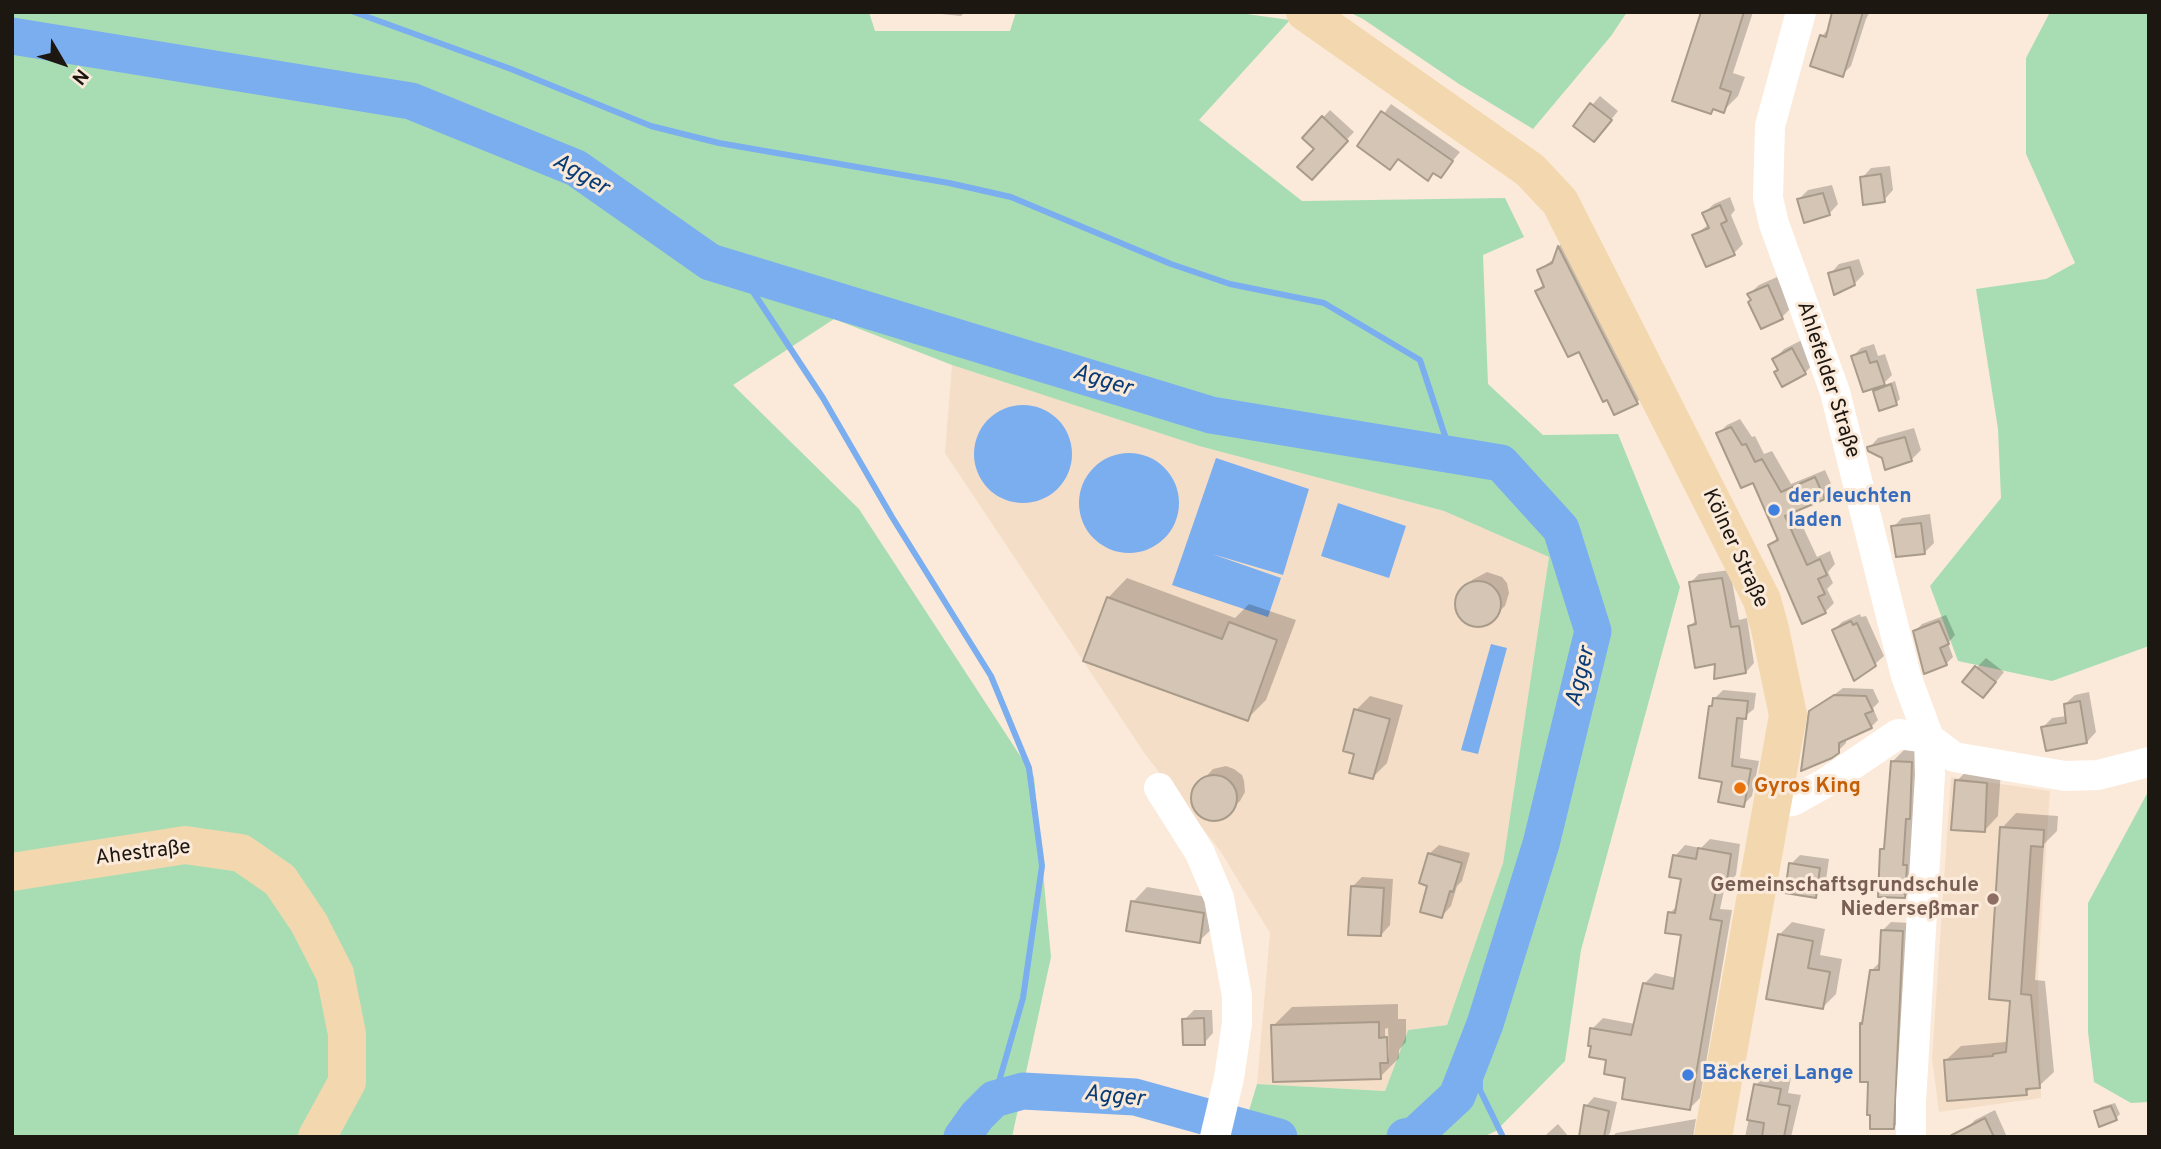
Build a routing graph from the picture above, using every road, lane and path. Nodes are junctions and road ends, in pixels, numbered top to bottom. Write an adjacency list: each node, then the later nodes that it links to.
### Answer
1 (1305, 12): 6 (main road, Kölner Straße)
2 (1801, 12): 3 (street, Ahlefelder Straße)
3 (1929, 738): 4 (street); 6 (street); 8 (street, Ahlefelder Straße)
4 (2149, 762)
5 (1159, 788): 10 (street)
6 (1772, 804): 11 (main road, Kölner Straße)
7 (12, 872): 9 (main road, Ahestraße)
8 (1911, 1102): 12 (street, Ahlefelder Straße); 13 (street)
9 (317, 1137)
10 (1215, 1137)
11 (1713, 1137)
12 (1911, 1137)
13 (1933, 1137)

